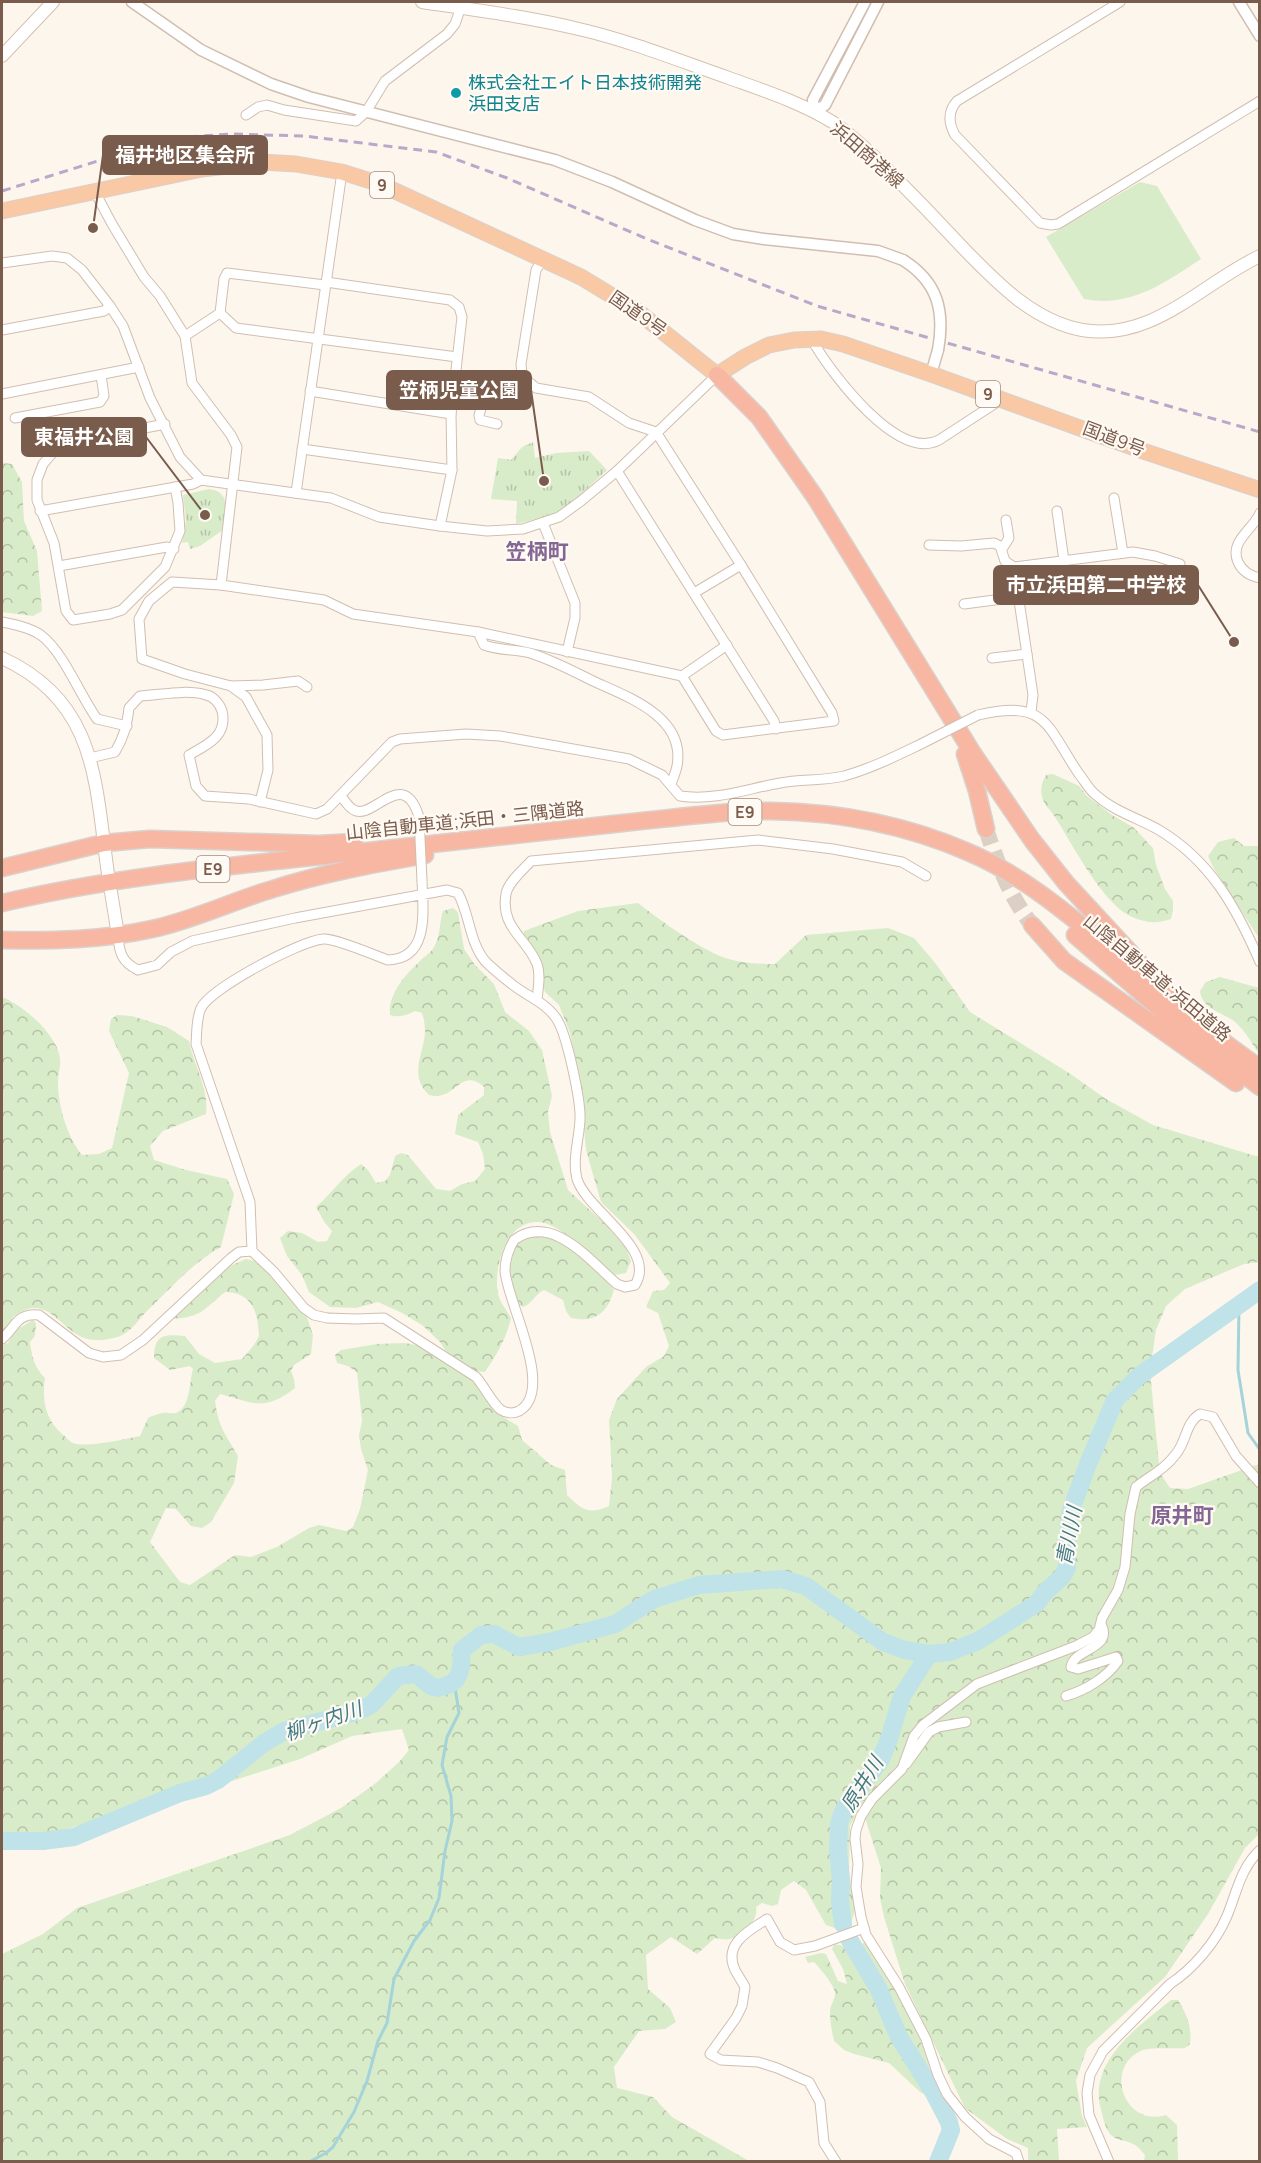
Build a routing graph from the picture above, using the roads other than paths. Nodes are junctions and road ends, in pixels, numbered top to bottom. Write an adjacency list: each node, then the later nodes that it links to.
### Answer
1 (53, 2): 10 (main road)
2 (132, 2): 12 (street)
3 (422, 2): 8 (main road, 浜田商港線)
4 (865, 2): 13 (street)
5 (878, 2): 13 (street)
6 (1120, 2): 11 (street)
7 (1239, 2): 9 (street)
8 (460, 7): 12 (street); 13 (main road, 浜田商港線)
9 (1260, 36)
10 (2, 56)
11 (1260, 101)
12 (366, 112): 14 (street); 30 (street, bridge)
13 (814, 112): 18 (main road, 浜田商港線)
14 (246, 115)
15 (342, 172): 16 (highway, 国道9号 / 9); 19 (highway, 国道9号 / 9); 21 (street)
16 (95, 192): 17 (highway, 国道9号 / 9); 25 (street)
17 (2, 211)
18 (1260, 256)
19 (543, 259): 32 (highway, 国道9号 / 9); 33 (street)
20 (2, 263): 22 (street)
21 (325, 284): 23 (street); 26 (street); 28 (street)
22 (110, 306): 24 (street); 29 (street)
23 (220, 313): 25 (street); 26 (street)
24 (2, 330)
25 (185, 336): 46 (street)
26 (317, 340): 28 (street); 34 (street)
27 (815, 345): 36 (street)
28 (457, 357): 37 (street)
29 (139, 367): 31 (street); 39 (street)
30 (931, 374): 32 (highway, 国道9号 / 9); 36 (highway, 国道9号 / 9)
31 (101, 375): 35 (street); 38 (street)
32 (717, 375): 41 (street); 81 (highway)
33 (522, 376): 40 (street); 41 (street)
34 (310, 391): 37 (street); 42 (street)
35 (2, 394)
36 (1002, 399): 48 (highway, 国道9号 / 9)
37 (451, 414): 43 (street)
38 (15, 418)
39 (165, 424): 45 (street); 51 (street)
40 (497, 424)
41 (656, 432): 44 (street); 63 (street)
42 (302, 449): 43 (street); 49 (street)
43 (452, 470): 56 (street)
44 (617, 471): 55 (street); 68 (street)
45 (201, 480): 46 (street); 47 (street)
46 (233, 485): 49 (street); 67 (street)
47 (175, 487): 51 (street); 58 (street)
48 (1260, 490)
49 (296, 493): 56 (street)
50 (1114, 498): 60 (street)
51 (40, 511): 64 (street)
52 (1057, 511): 61 (street)
53 (1260, 513): 66 (street)
54 (1006, 520): 59 (street)
55 (543, 523): 56 (street); 74 (street)
56 (440, 526)
57 (929, 545): 59 (street)
58 (174, 549): 64 (street); 64 (street)
59 (1002, 549): 65 (street)
60 (1123, 553): 61 (street); 62 (street)
61 (1064, 561): 65 (street)
62 (1180, 564)
63 (741, 565): 68 (street); 84 (street)
64 (58, 566)
65 (1014, 567): 69 (street)
66 (1260, 578)
67 (221, 585): 72 (street); 79 (street)
68 (694, 593): 73 (street)
69 (1018, 597): 70 (street); 75 (street)
70 (964, 604)
71 (2, 622): 83 (street)
72 (478, 632): 74 (street); 86 (street)
73 (727, 645): 78 (street); 84 (street)
74 (567, 652): 78 (street)
75 (1027, 654): 77 (street); 82 (street)
76 (2, 658): 85 (main road)
77 (992, 658)
78 (682, 676): 84 (street)
79 (231, 686): 80 (street); 88 (street)
80 (307, 687)
81 (943, 703): 89 (highway); 105 (highway)
82 (1031, 712): 86 (street, bridge); 103 (street)
83 (127, 726): 85 (street); 88 (street)
84 (776, 729)
85 (90, 758): 91 (main road)
86 (671, 784): 87 (street)
87 (340, 796): 88 (street); 98 (street, bridge)
88 (260, 802)
89 (986, 828)
90 (555, 830): 92 (highway, 山陰自動車道;浜田・三隅道路 / E9); 97 (highway, 山陰自動車道;浜田・三隅道路 / E9); 101 (highway)
91 (104, 843): 92 (highway); 93 (highway); 94 (main road)
92 (426, 844): 99 (highway, 山陰自動車道;浜田・三隅道路 / E9)
93 (2, 868)
94 (108, 874)
95 (926, 876): 104 (street)
96 (111, 892): 101 (main road)
97 (1033, 894): 105 (highway, 山陰自動車道;浜田道路 / E9); 107 (highway, 山陰自動車道;浜田道路 / E9)
98 (423, 895): 101 (street); 104 (street); 109 (street)
99 (2, 903)
100 (1032, 925): 108 (highway)
101 (118, 935): 102 (highway)
102 (2, 940)
103 (1260, 962)
104 (537, 1000): 109 (street)
105 (1204, 1026): 106 (highway, 山陰自動車道;浜田道路 / E9)
106 (1260, 1068)
107 (1260, 1087)
108 (1260, 1098)
109 (252, 1251): 110 (street)
110 (2, 1339)
111 (1260, 1483): 112 (street)
112 (1101, 1624): 113 (street); 115 (street)
113 (1066, 1695)
114 (966, 1722): 115 (street)
115 (903, 1766): 117 (street)
116 (1260, 1850): 120 (street)
117 (864, 1928): 118 (street); 119 (street)
118 (836, 2162)
119 (1019, 2162)
120 (1109, 2162)

